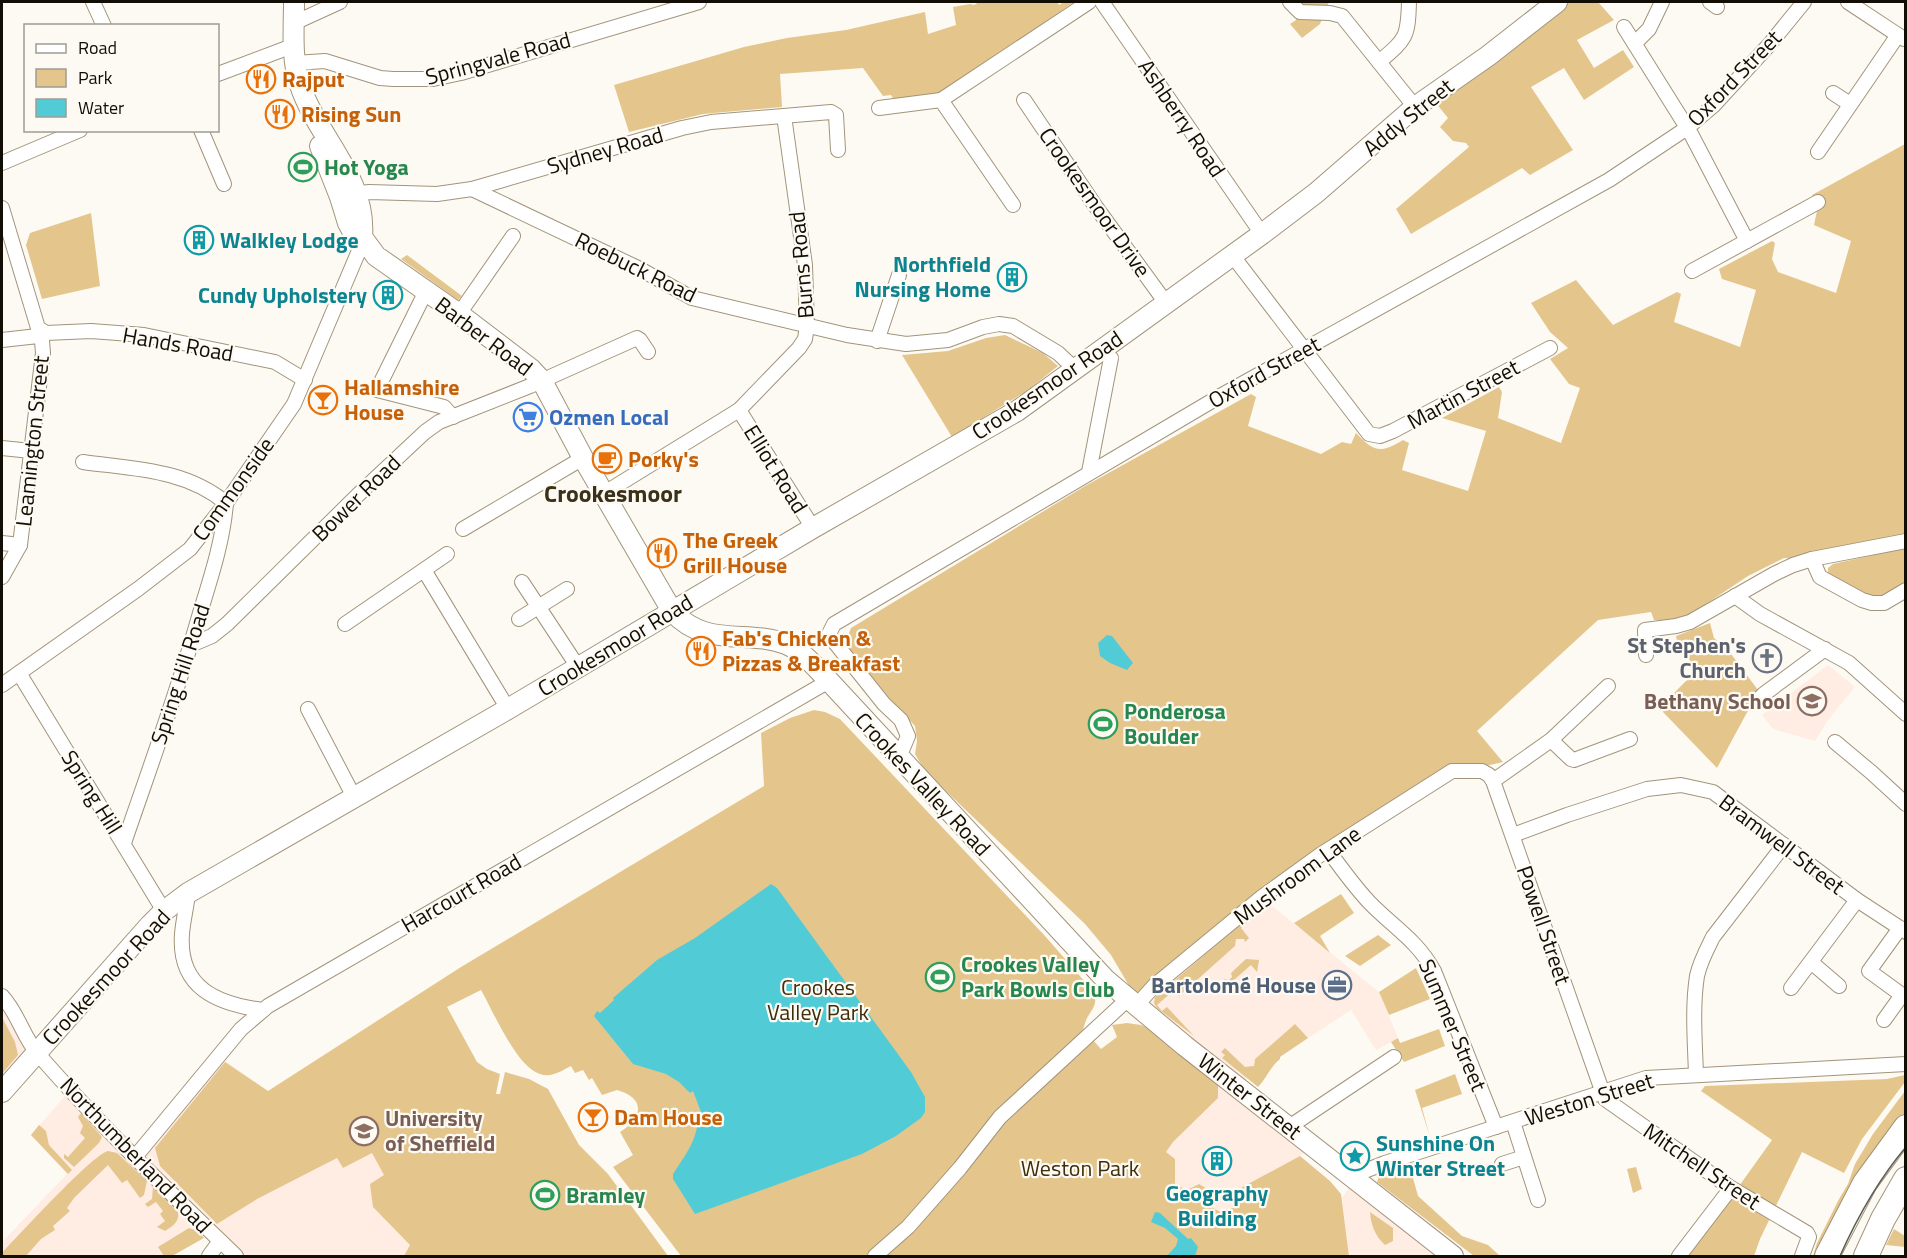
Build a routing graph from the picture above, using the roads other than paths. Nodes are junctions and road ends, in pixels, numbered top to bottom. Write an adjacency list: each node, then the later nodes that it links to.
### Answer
1 (93, 2): 14 (street)
2 (294, 2): 13 (street)
3 (340, 2): 13 (street)
4 (699, 2): 18 (street, Springvale Road)
5 (1089, 2): 22 (street)
6 (1102, 2): 40 (street, Ashberry Road)
7 (1290, 2): 19 (street)
8 (1409, 2): 19 (street)
9 (1557, 2): 25 (street, Addy Street)
10 (1662, 2): 17 (street)
11 (1804, 2): 28 (street, Oxford Street)
12 (1848, 2): 16 (street)
13 (294, 23): 18 (street)
14 (103, 24)
15 (1624, 27): 17 (street)
16 (1902, 38): 24 (street)
17 (1635, 43): 28 (street)
18 (295, 54): 20 (street, Springvale Road); 36 (street)
19 (1379, 62): 25 (street)
20 (219, 74)
21 (1833, 93): 24 (street)
22 (941, 100): 26 (street); 38 (street)
23 (1024, 100): 48 (street, Crookesmoor Drive)
24 (1850, 104): 32 (street)
25 (1415, 107): 40 (street, Addy Street)
26 (879, 108)
27 (784, 116): 31 (street, Sydney Road); 35 (street, Sydney Road); 50 (street, Burns Road)
28 (1688, 128): 43 (street); 55 (street, Oxford Street)
29 (75, 132): 33 (street)
30 (202, 132): 34 (street)
31 (838, 150)
32 (1818, 152)
33 (2, 163)
34 (224, 184)
35 (472, 189): 36 (street, Sydney Road); 50 (street, Roebuck Road)
36 (349, 195): 42 (street)
37 (1818, 202): 43 (street)
38 (1012, 205)
39 (2, 208): 51 (street)
40 (1262, 234): 44 (street, Crookesmoor Road)
41 (513, 236): 49 (street)
42 (362, 237): 47 (street, Barber Road); 59 (street, Commonside)
43 (1747, 241): 45 (street)
44 (1232, 255): 48 (street, Crookesmoor Road); 55 (street)
45 (1692, 271)
46 (899, 275): 53 (street)
47 (426, 291): 49 (street, Barber Road); 62 (street)
48 (1166, 303): 58 (street, Crookesmoor Road)
49 (459, 315): 60 (street, Barber Road)
50 (807, 326): 53 (street, Roebuck Road); 61 (street, Burns Road)
51 (42, 335): 52 (street, Hands Road); 59 (street, Hands Road); 64 (street, Leamington Street)
52 (2, 340)
53 (877, 341): 58 (street, Roebuck Road)
54 (1550, 348): 55 (street, Martin Street)
55 (1304, 350): 67 (street, Oxford Street)
56 (648, 352): 60 (street, Bower Road)
57 (1111, 358): 67 (street)
58 (1075, 369): 70 (street, Crookesmoor Road)
59 (305, 380): 69 (street, Commonside)
60 (542, 381): 62 (street, Bower Road); 65 (street, Barber Road)
61 (739, 410): 68 (street, Burns Road); 70 (street, Elliot Road)
62 (453, 417): 87 (street, Bower Road)
63 (2, 448): 64 (street)
64 (30, 452): 74 (street, Leamington Street)
65 (583, 458): 68 (street, Barber Road); 71 (street)
66 (83, 462): 69 (street)
67 (1089, 472): 102 (street, Oxford Street)
68 (603, 494): 84 (street, Barber Road)
69 (226, 502): 87 (street, Spring Hill Road); 91 (street, Commonside)
70 (813, 528): 84 (street, Crookesmoor Road)
71 (463, 529)
72 (1905, 541): 76 (street)
73 (2, 543): 74 (street)
74 (20, 545): 78 (street, Leamington Street)
75 (447, 554): 77 (street)
76 (1812, 559): 81 (street); 82 (street)
77 (424, 570): 86 (street); 97 (street)
78 (2, 577)
79 (522, 582): 83 (street)
80 (567, 589): 83 (street)
81 (1905, 590)
82 (1735, 596): 88 (street); 89 (street)
83 (539, 606): 85 (street); 90 (street)
84 (672, 611): 90 (street, Crookesmoor Road); 92 (street, Crookes Valley Road)
85 (519, 619)
86 (345, 624)
87 (191, 645): 107 (street, Spring Hill Road)
88 (1825, 649): 95 (street); 98 (street)
89 (1646, 655)
90 (578, 667): 97 (street, Crookesmoor Road)
91 (19, 673): 93 (street, Commonside); 107 (street, Spring Hill)
92 (829, 681): 102 (street, Crookes Valley Road); 119 (street, Harcourt Road)
93 (2, 685)
94 (1608, 686): 100 (street)
95 (1757, 701)
96 (308, 709): 104 (street)
97 (508, 709): 104 (street, Crookesmoor Road)
98 (1905, 714)
99 (1630, 739): 100 (street)
100 (1551, 740): 103 (street)
101 (1835, 742): 105 (street)
102 (897, 756): 118 (street, Crookes Valley Road)
103 (1493, 781): 106 (street, Powell Street); 109 (street, Mushroom Lane)
104 (354, 797): 110 (street, Crookesmoor Road)
105 (1905, 804)
106 (1513, 835): 108 (street, Bramwell Street); 126 (street, Powell Street)
107 (124, 843): 112 (street, Spring Hill)
108 (1784, 844): 111 (street, Bramwell Street); 124 (street)
109 (1328, 850): 118 (street, Mushroom Lane); 129 (street, Summer Street)
110 (188, 892): 112 (street, Crookesmoor Road); 119 (street)
111 (1857, 900): 113 (street, Bramwell Street); 114 (street)
112 (164, 911): 121 (street, Crookesmoor Road)
113 (1903, 930): 120 (street)
114 (1811, 962): 115 (street); 116 (street)
115 (1839, 986)
116 (1791, 988)
117 (2, 996): 121 (street, Northumberland Road)
118 (1136, 1006): 128 (street, Winter Street); 141 (street, Mushroom Lane)
119 (263, 1010): 131 (street, Harcourt Road)
120 (1884, 1020)
121 (37, 1053): 125 (street, Crookesmoor Road); 131 (street, Northumberland Road)
122 (1394, 1057): 128 (street)
123 (1905, 1064): 124 (street, Weston Street)
124 (1696, 1075): 126 (street, Weston Street)
125 (2, 1092)
126 (1602, 1093): 127 (street, Weston Street); 136 (street, Mitchell Street)
127 (1513, 1122): 129 (street, Weston Street); 132 (street)
128 (1289, 1127): 134 (street, Winter Street)
129 (1496, 1127): 134 (street, Weston Street)
130 (1905, 1127): 145 (highway)
131 (135, 1157): 138 (street, Northumberland Road)
132 (1524, 1158): 133 (street); 137 (street)
133 (1502, 1164)
134 (1355, 1179): 142 (street, Winter Street)
135 (1905, 1179): 146 (highway)
136 (1731, 1188): 143 (street); 144 (street, Mitchell Street)
137 (1538, 1200)
138 (220, 1241): 139 (street, Northumberland Road); 140 (street)
139 (236, 1256)
140 (209, 1257)
141 (875, 1257)
142 (1453, 1257)
143 (1679, 1257)
144 (1802, 1257)
145 (1827, 1257)
146 (1866, 1257)

